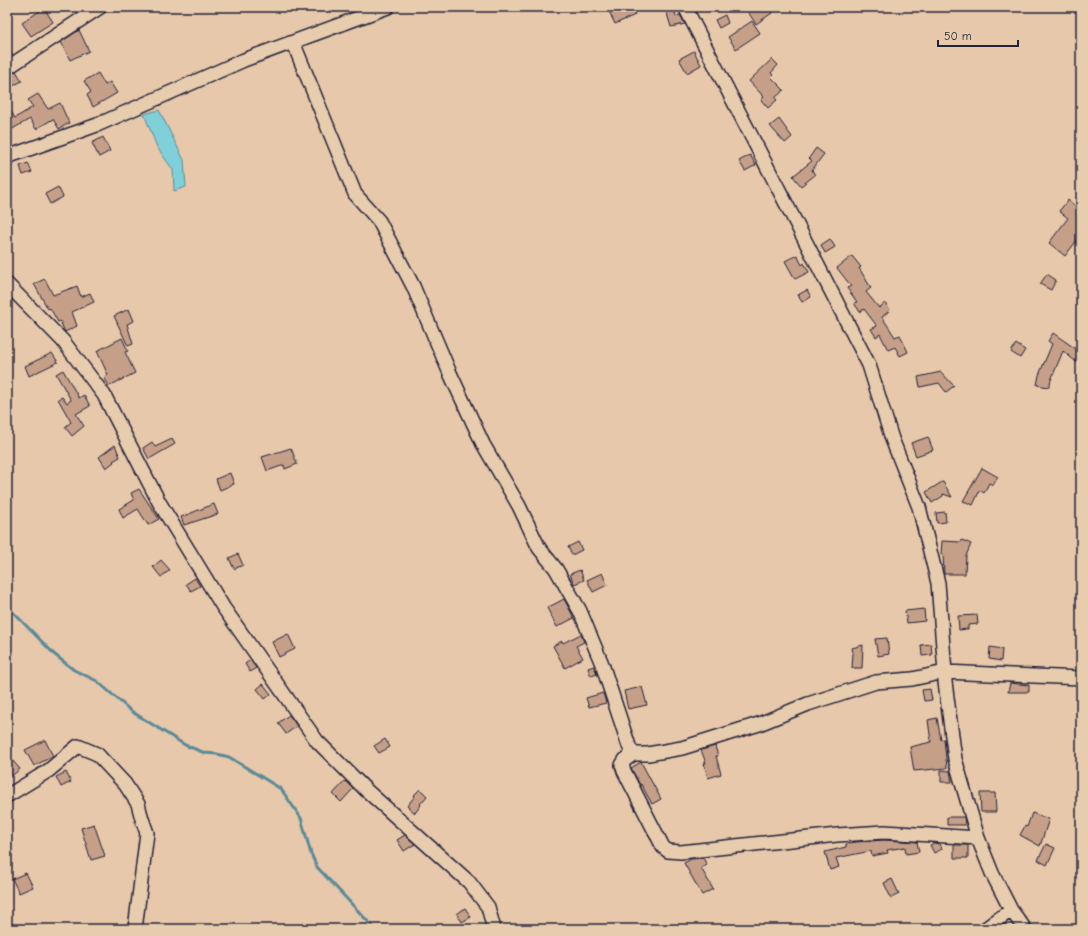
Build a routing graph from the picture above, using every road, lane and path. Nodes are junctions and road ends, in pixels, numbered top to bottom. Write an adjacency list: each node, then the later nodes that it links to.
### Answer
1 (100, 7): 5 (street)
2 (388, 7): 4 (street)
3 (686, 7): 8 (street)
4 (293, 42): 6 (street); 10 (street)
5 (7, 68)
6 (7, 158)
7 (7, 284): 15 (street)
8 (945, 672): 9 (street); 10 (street); 12 (street)
9 (1081, 678)
10 (633, 754): 12 (street)
11 (7, 796): 14 (street)
12 (978, 838): 13 (street)
13 (1011, 910): 16 (street); 17 (street)
14 (135, 929)
15 (494, 929)
16 (985, 929)
17 (1025, 929)

